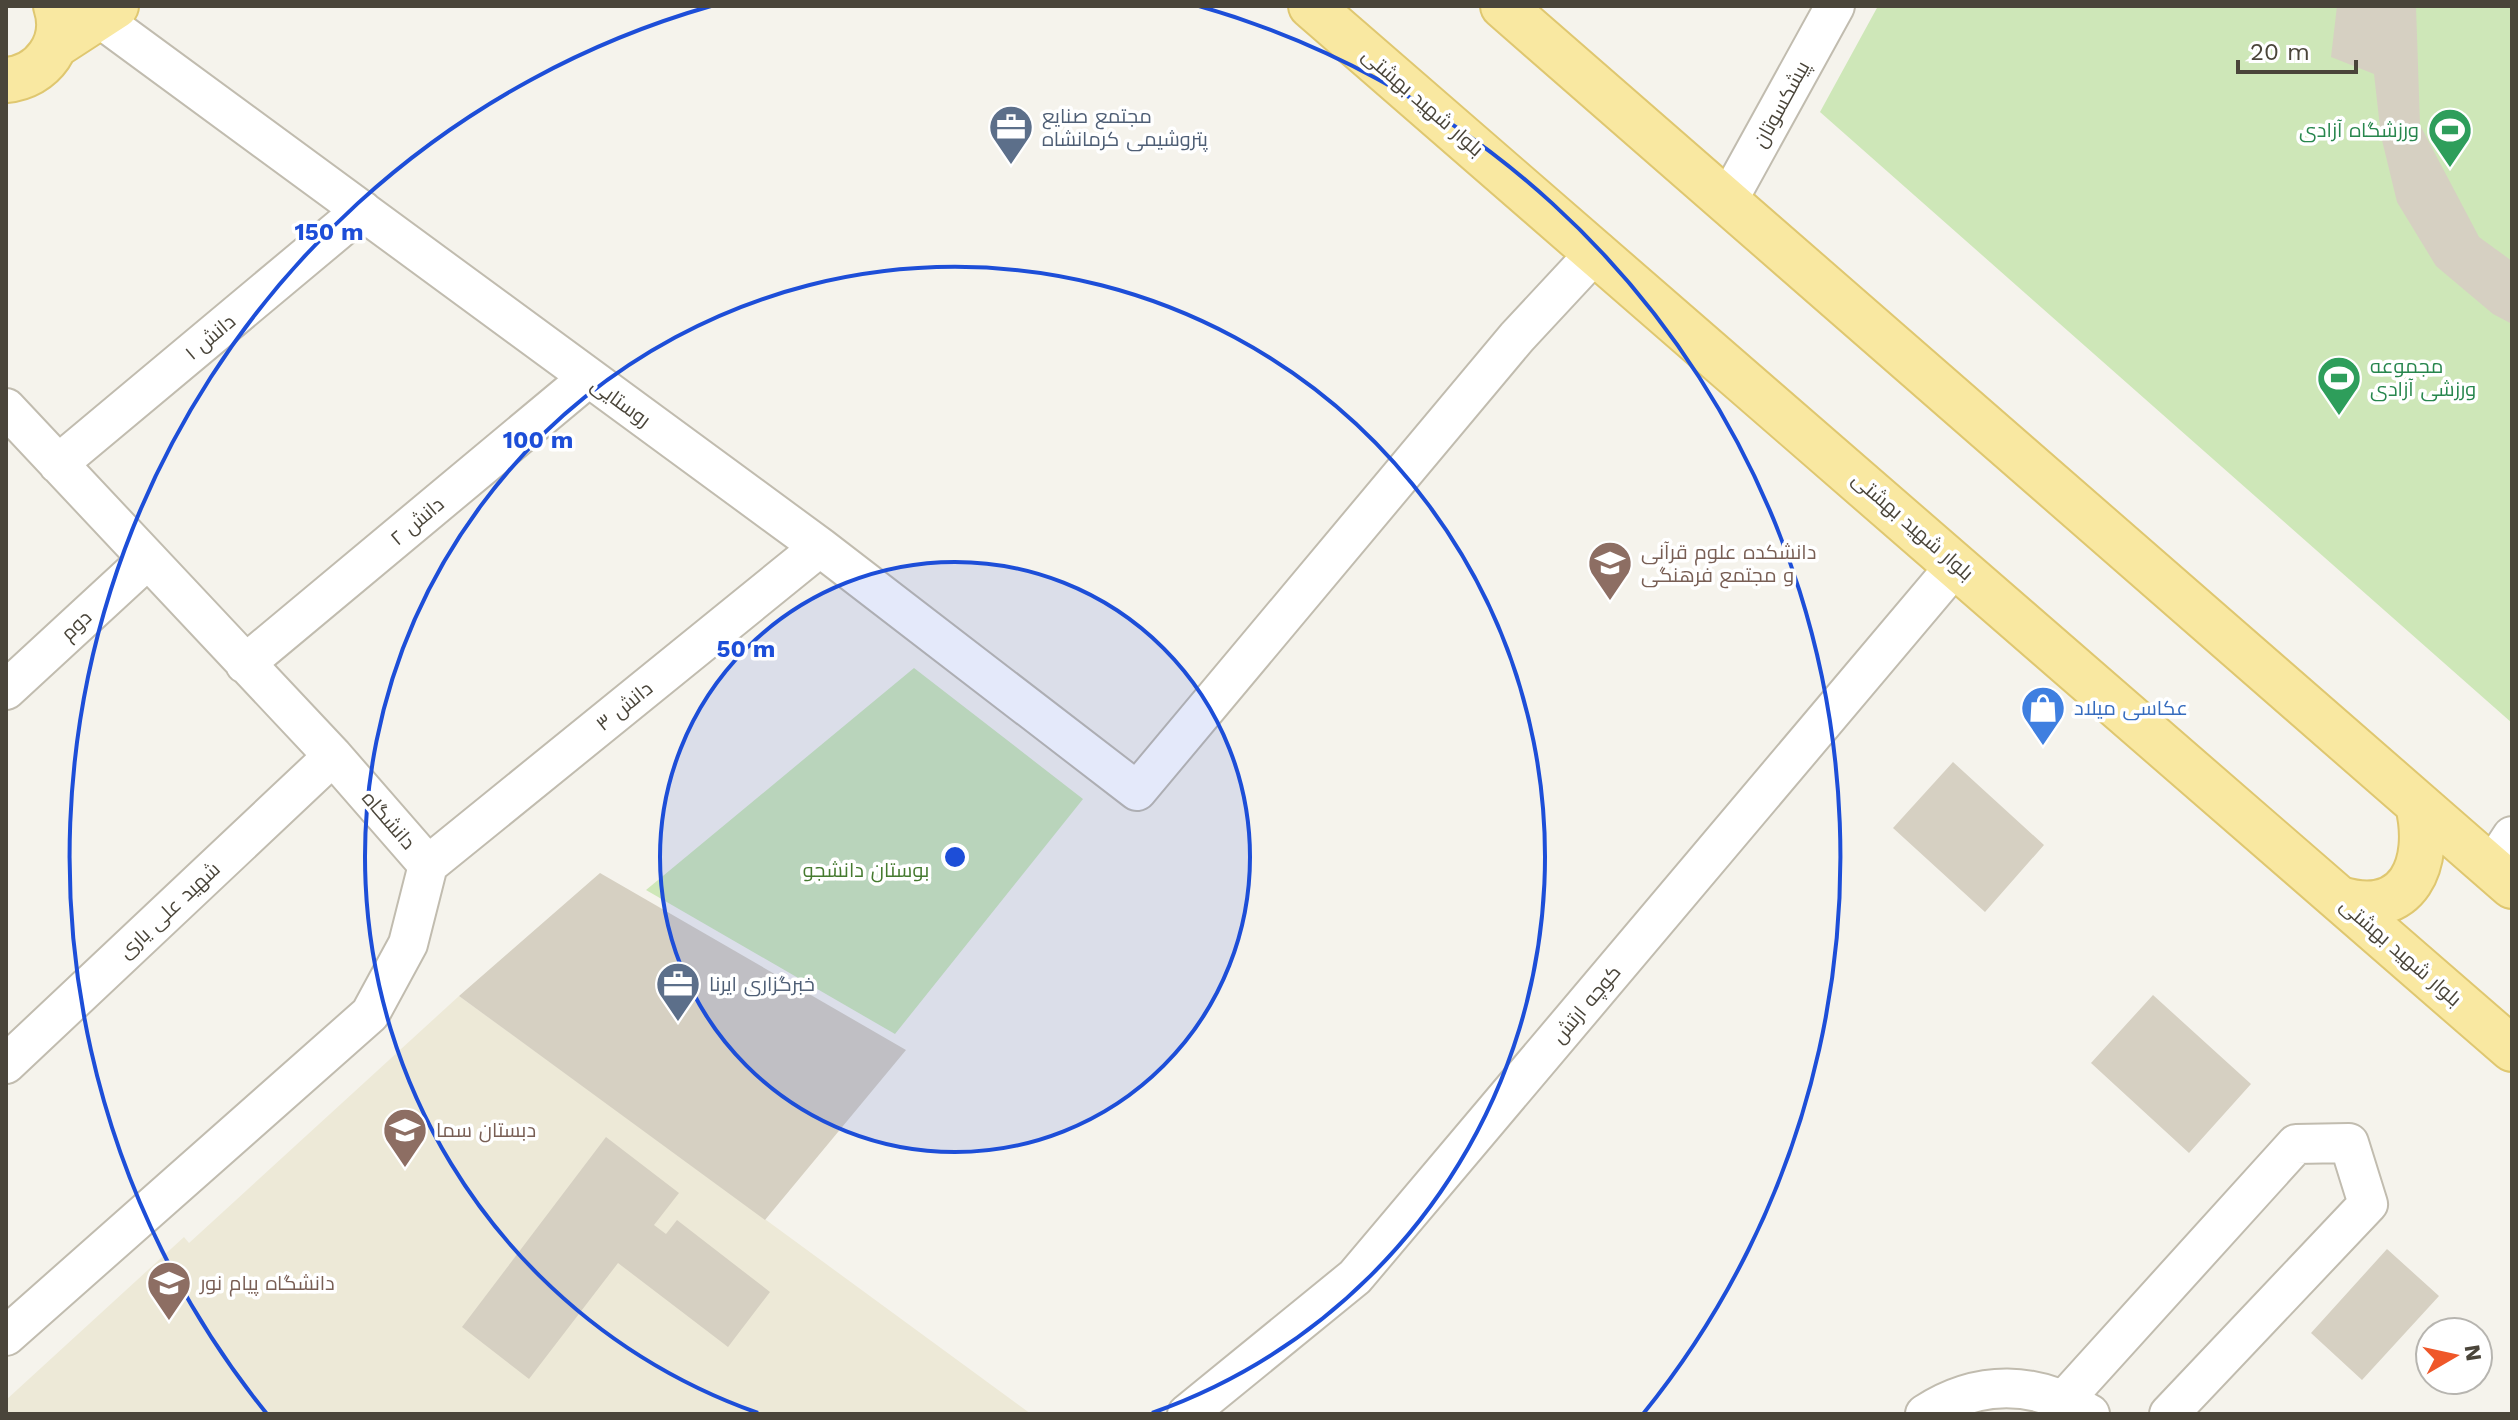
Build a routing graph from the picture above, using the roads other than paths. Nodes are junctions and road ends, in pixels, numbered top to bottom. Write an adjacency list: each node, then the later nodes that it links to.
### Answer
1 (1311, 6): 9 (main road, بلوار شهید بهشتی)
2 (1503, 6): 7 (main road)
3 (1835, 6): 7 (street, پیشکسوتان)
4 (108, 12): 5 (main road); 8 (street, روستایی)
5 (56, 25): 6 (main road)
6 (6, 80)
7 (1727, 202): 19 (main road)
8 (362, 210): 10 (street, روستایی); 12 (street, دانش ۱)
9 (1597, 251): 13 (street, روستایی); 15 (main road, بلوار شهید بهشتی)
10 (588, 378): 13 (street, روستایی); 16 (street, دانش ۲)
11 (6, 408): 12 (street, دانشگاه)
12 (58, 464): 14 (street, دانشگاه)
13 (820, 547): 21 (street, دانش ۳)
14 (147, 560): 16 (street, دانشگاه); 17 (street, دوم)
15 (1956, 565): 22 (main road, بلوار شهید بهشتی); 27 (street, کوچه ارتش)
16 (245, 664): 18 (street, دانشگاه)
17 (6, 690)
18 (333, 756): 21 (street, دانشگاه); 24 (street, شهید علی یاری)
19 (2418, 805): 20 (main road); 22 (main road)
20 (2505, 863)
21 (428, 865): 25 (street, دانشگاه)
22 (2340, 899): 23 (main road, بلوار شهید بهشتی)
23 (2512, 1049)
24 (6, 1064)
25 (6, 1336)
26 (2077, 1406): 28 (street); 29 (street)
27 (1187, 1414)
28 (1925, 1414)
29 (2169, 1414)

